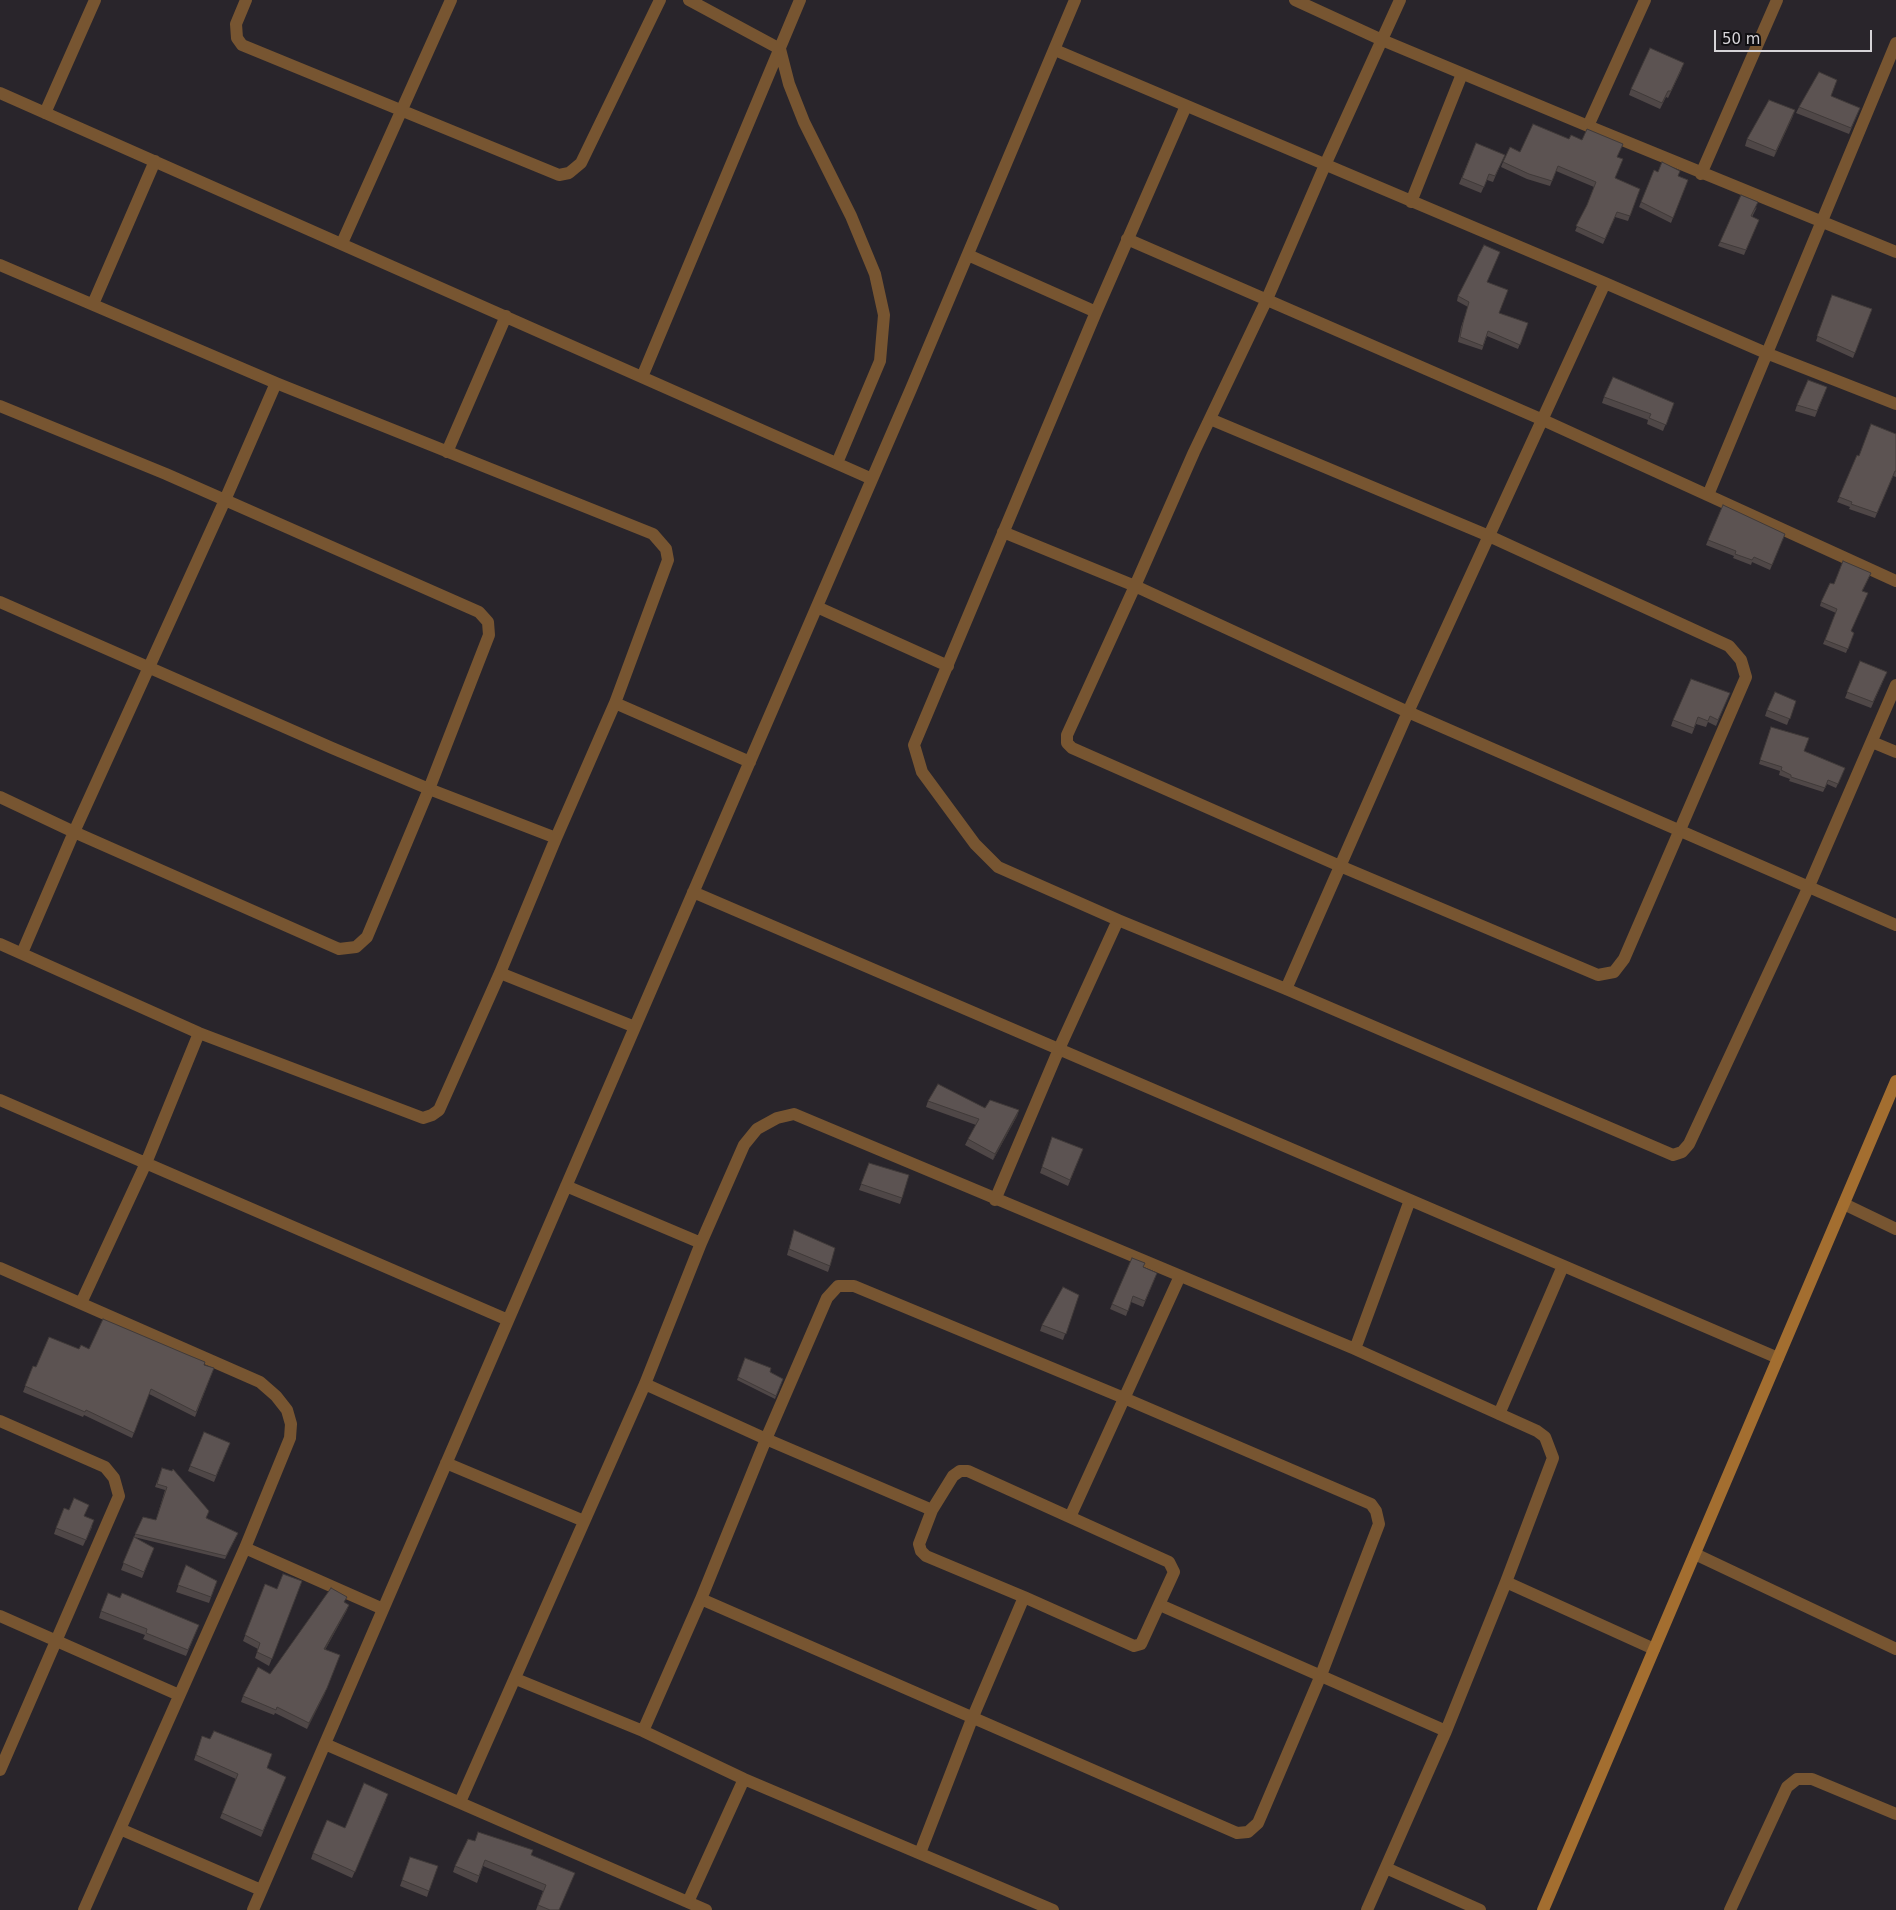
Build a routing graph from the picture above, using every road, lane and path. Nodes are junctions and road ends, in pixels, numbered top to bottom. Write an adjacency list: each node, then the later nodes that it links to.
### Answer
1 (95, 0): 20 (street)
2 (246, 0): 19 (street)
3 (452, 0): 19 (street)
4 (660, 0): 19 (street)
5 (689, 0): 14 (street)
6 (800, 0): 14 (street)
7 (1075, 0): 15 (street)
8 (1295, 0): 12 (street)
9 (1400, 0): 12 (street)
10 (1645, 0): 21 (street)
11 (1777, 0): 24 (street)
12 (1382, 40): 16 (street); 23 (street)
13 (1895, 48): 26 (street)
14 (780, 49): 38 (street); 45 (street)
15 (1055, 50): 18 (street); 30 (street)
16 (1462, 74): 21 (street); 25 (street)
17 (0, 93): 20 (street)
18 (1186, 106): 23 (street); 27 (street)
19 (402, 110): 28 (street)
20 (45, 113): 22 (street)
21 (1588, 126): 24 (street)
22 (155, 161): 28 (street); 34 (street)
23 (1325, 165): 25 (street); 33 (street)
24 (1701, 174): 26 (street)
25 (1411, 202): 32 (street)
26 (1821, 222): 29 (street); 37 (street)
27 (1128, 239): 33 (street); 35 (street)
28 (342, 243): 36 (street)
29 (1896, 252)
30 (968, 255): 35 (street); 46 (street)
31 (1, 269): 34 (street)
32 (1605, 283): 37 (street); 43 (street)
33 (1267, 299): 42 (street); 43 (street)
34 (93, 304): 39 (street)
35 (1096, 312): 49 (street)
36 (506, 316): 38 (street); 44 (street)
37 (1766, 353): 40 (street); 47 (street)
38 (642, 377): 45 (street)
39 (276, 383): 44 (street); 48 (street)
40 (1896, 404)
41 (0, 406): 48 (street)
42 (1210, 419): 50 (street); 52 (street)
43 (1543, 420): 47 (street); 50 (street)
44 (447, 452): 58 (street)
45 (838, 463): 46 (street)
46 (872, 479): 54 (street)
47 (1708, 495): 51 (street)
48 (224, 500): 56 (street); 63 (street)
49 (1003, 532): 52 (street); 55 (street)
50 (1489, 536): 59 (street); 65 (street)
51 (1896, 581)
52 (1135, 586): 59 (street); 68 (street)
53 (0, 602): 56 (street)
54 (817, 607): 55 (street); 62 (street)
55 (948, 666): 71 (street)
56 (149, 669): 63 (street); 66 (street)
57 (1896, 685): 60 (street)
58 (615, 702): 62 (street); 67 (street)
59 (1408, 712): 65 (street); 68 (street)
60 (1872, 742): 61 (street); 69 (street)
61 (1896, 752)
62 (750, 762): 70 (street)
63 (429, 789): 66 (street); 67 (street)
64 (0, 797): 66 (street)
65 (1680, 830): 68 (street); 69 (street)
66 (74, 832): 74 (street)
67 (556, 838): 75 (street)
68 (1340, 866): 76 (street)
69 (1809, 886): 72 (street); 76 (street)
70 (693, 892): 77 (street); 79 (street)
71 (1118, 920): 76 (street); 79 (street)
72 (1896, 925)
73 (0, 944): 74 (street)
74 (22, 953): 78 (street)
75 (500, 973): 77 (street); 78 (street)
76 (1286, 989)
77 (635, 1027): 83 (street)
78 (199, 1033): 82 (street)
79 (1059, 1049): 84 (street); 85 (street)
80 (1896, 1081): 86 (street)
81 (0, 1100): 82 (street)
82 (146, 1163): 92 (street); 93 (street)
83 (566, 1186): 88 (street); 93 (street)
84 (995, 1200): 88 (street); 91 (street)
85 (1410, 1200): 89 (street); 94 (street)
86 (1844, 1204): 87 (street); 95 (street)
87 (1896, 1229)
88 (702, 1243): 96 (street)
89 (1562, 1266): 95 (street); 98 (street)
90 (0, 1268): 92 (street)
91 (1180, 1276): 94 (street); 97 (street)
92 (82, 1303): 105 (street)
93 (508, 1320): 101 (street)
94 (1355, 1349): 98 (street)
95 (1778, 1358): 106 (street)
96 (645, 1384): 100 (street); 104 (street)
97 (1124, 1398): 100 (street); 103 (street); 116 (street)
98 (1499, 1414): 107 (street)
99 (0, 1421): 113 (street)
100 (766, 1439): 102 (street); 109 (street)
101 (446, 1463): 104 (street); 111 (street)
102 (932, 1510): 103 (street); 108 (street)
103 (1070, 1517): 110 (street)
104 (584, 1521): 117 (street)
105 (245, 1548): 111 (street); 118 (street)
106 (1695, 1554): 114 (street); 115 (street)
107 (1506, 1582): 114 (street); 121 (street)
108 (1024, 1597): 110 (street); 119 (street)
109 (701, 1599): 119 (street); 120 (street)
110 (1160, 1605): 116 (street)
111 (383, 1609): 122 (street)
112 (0, 1616): 113 (street)
113 (56, 1641): 118 (street); 123 (street)
114 (1654, 1649): 138 (street)
115 (1896, 1649)
116 (1321, 1675): 119 (street); 121 (street)
117 (516, 1679): 120 (street); 125 (street)
118 (179, 1695): 127 (street)
119 (972, 1719): 128 (street)
120 (643, 1731): 124 (street)
121 (1446, 1731): 129 (street)
122 (325, 1744): 125 (street); 130 (street)
123 (0, 1770)
124 (744, 1778): 128 (street); 131 (street)
125 (460, 1802): 131 (street)
126 (1896, 1814): 139 (street)
127 (120, 1829): 130 (street); 132 (street)
128 (920, 1853): 135 (street)
129 (1386, 1868): 136 (street); 137 (street)
130 (261, 1890): 133 (street)
131 (688, 1902): 134 (street)
132 (84, 1910)
133 (252, 1910)
134 (706, 1910)
135 (1052, 1910)
136 (1368, 1910)
137 (1480, 1910)
138 (1543, 1910)
139 (1730, 1910)

